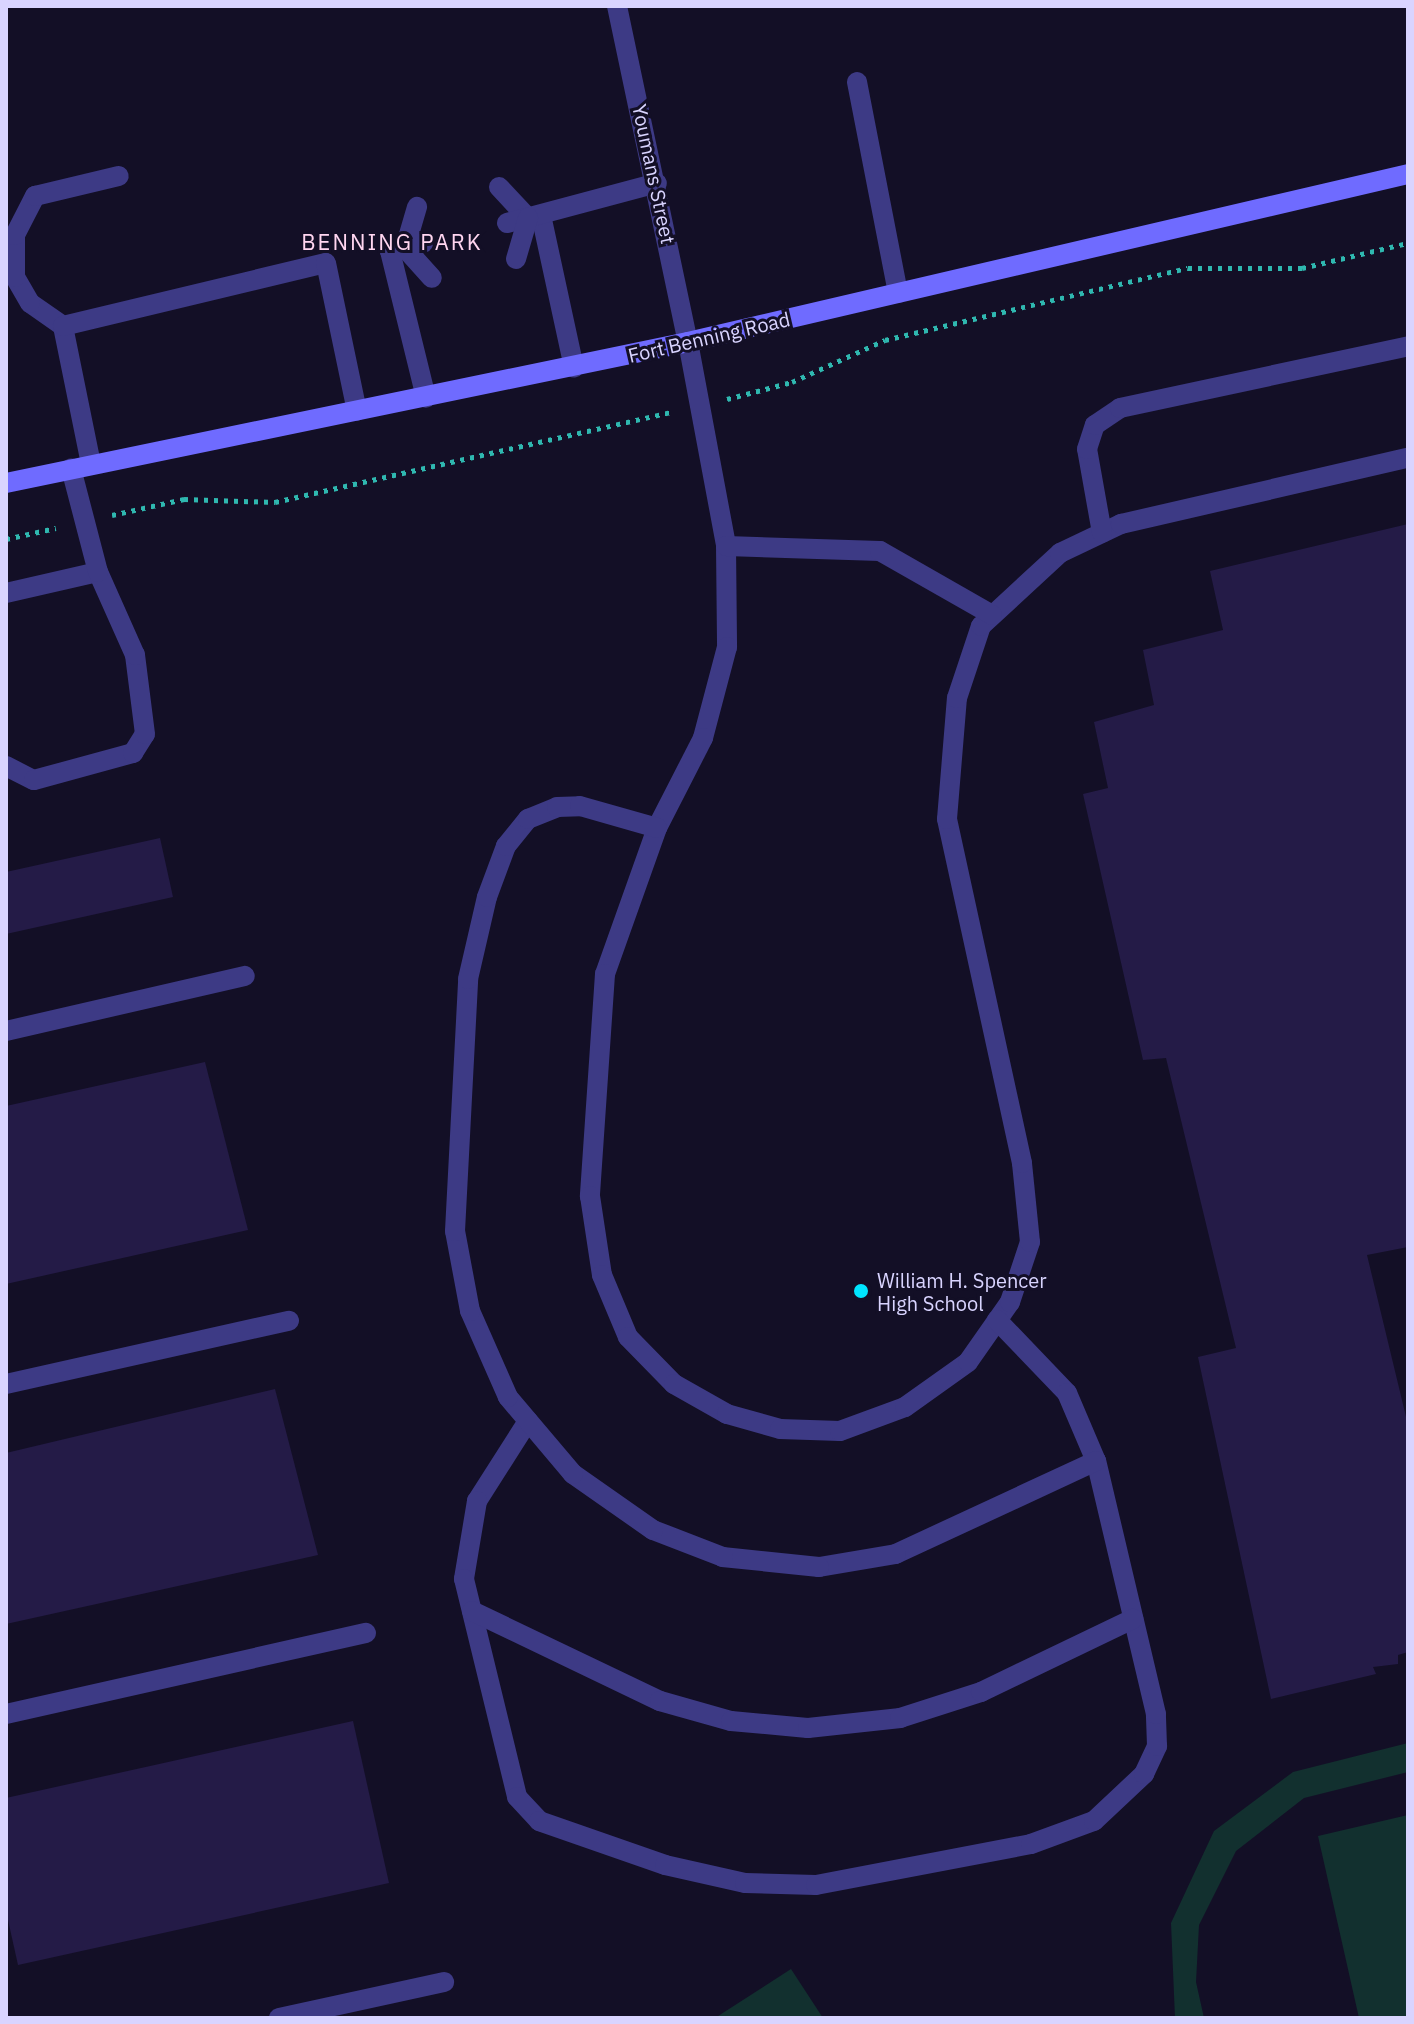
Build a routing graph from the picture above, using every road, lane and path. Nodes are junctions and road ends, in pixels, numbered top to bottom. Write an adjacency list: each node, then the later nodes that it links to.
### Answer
1 (617, 6): 5 (street, Youmans Street)
2 (857, 82): 13 (street)
3 (1408, 174): 13 (street, Fort Benning Road)
4 (119, 176): 14 (street)
5 (657, 183): 8 (street); 15 (street, Youmans Street)
6 (499, 187): 8 (street)
7 (417, 207): 10 (street)
8 (535, 217): 9 (street); 11 (street); 17 (street)
9 (507, 223)
10 (414, 246): 12 (street); 18 (street)
11 (516, 259)
12 (432, 278)
13 (898, 293): 15 (street, Fort Benning Road)
14 (63, 326): 19 (street); 21 (street)
15 (688, 342): 17 (street, Fort Benning Road); 24 (street, Youmans Street)
16 (1408, 346): 23 (street)
17 (574, 367): 18 (street, Fort Benning Road)
18 (426, 398): 19 (street, Fort Benning Road)
19 (357, 411): 21 (street, Fort Benning Road)
20 (1408, 458): 23 (street, Youmans Street)
21 (81, 466): 22 (street, Fort Benning Road); 25 (street)
22 (6, 483)
23 (1102, 533): 27 (street, Youmans Street)
24 (726, 546): 27 (street); 29 (street, Youmans Street)
25 (98, 572): 26 (street); 28 (street)
26 (6, 593)
27 (992, 615): 32 (street, Youmans Street)
28 (6, 766)
29 (657, 828): 32 (street, Youmans Street); 35 (street)
30 (245, 976): 31 (street)
31 (6, 1031)
32 (997, 1320): 36 (street)
33 (289, 1321): 34 (street)
34 (6, 1384)
35 (528, 1421): 36 (street); 37 (street)
36 (1096, 1461): 38 (street)
37 (472, 1611): 38 (street); 38 (street)
38 (1133, 1619)
39 (366, 1633): 40 (street)
40 (6, 1714)
41 (444, 1982): 42 (street)
42 (279, 2018)

